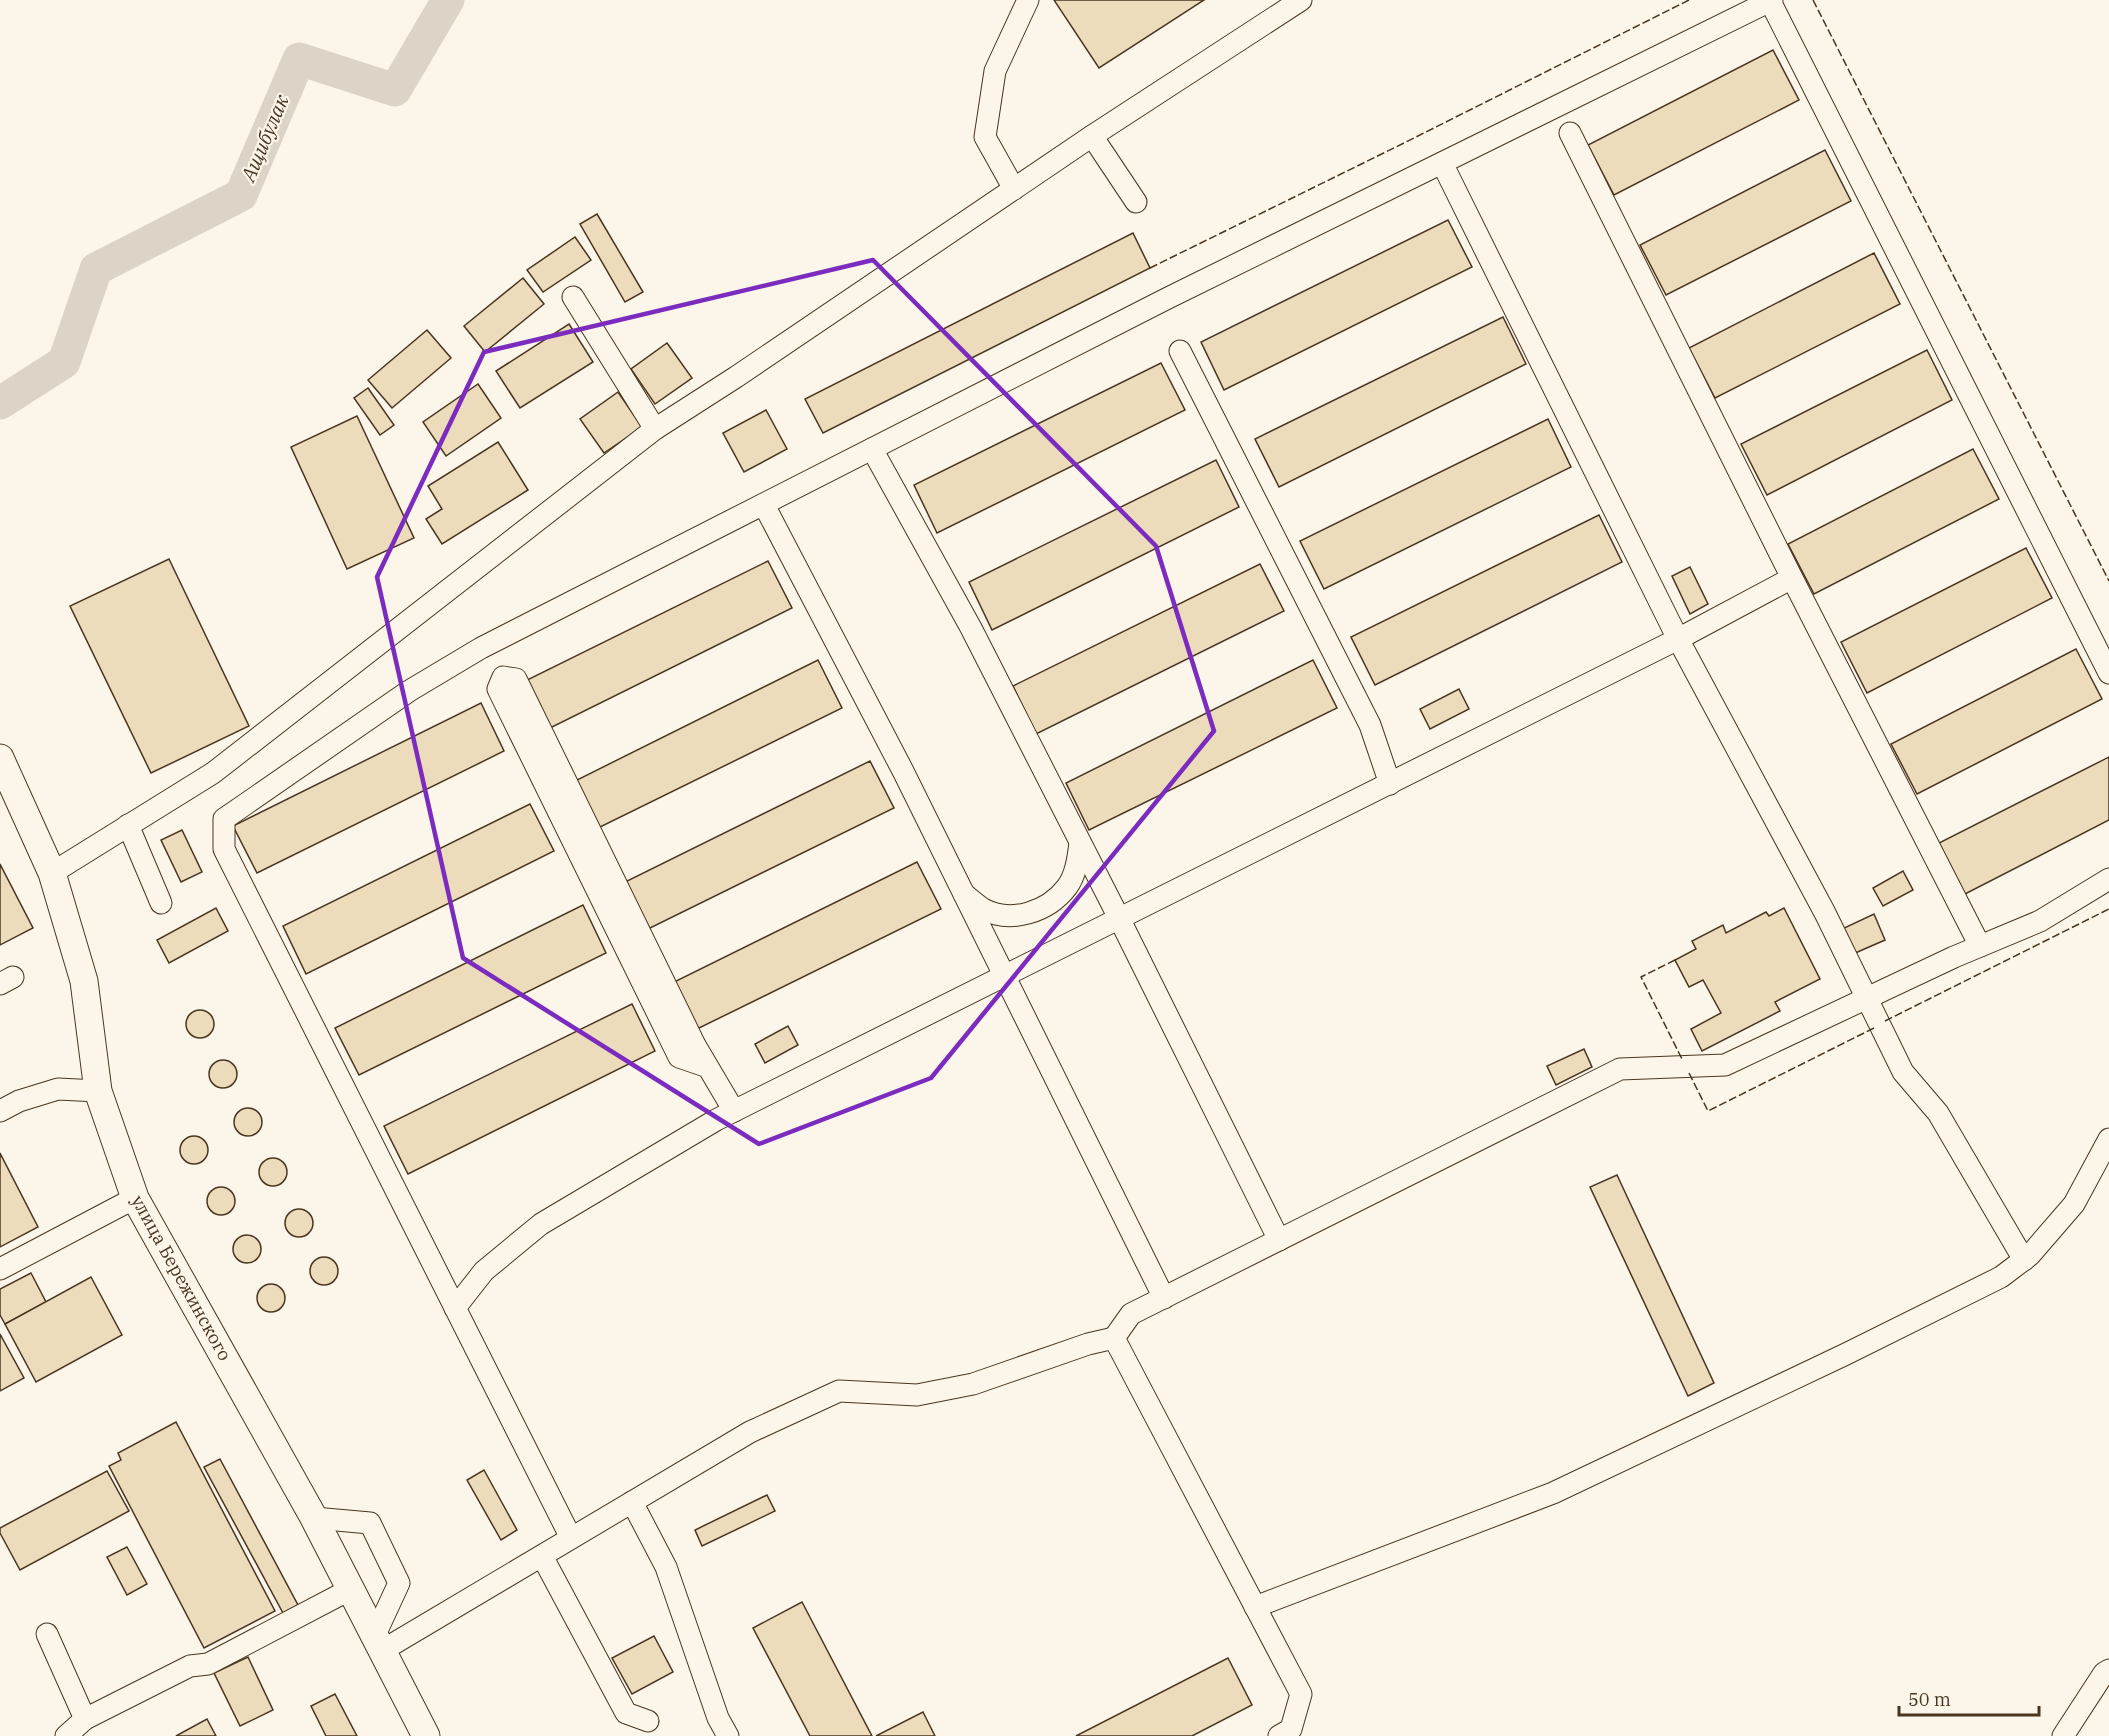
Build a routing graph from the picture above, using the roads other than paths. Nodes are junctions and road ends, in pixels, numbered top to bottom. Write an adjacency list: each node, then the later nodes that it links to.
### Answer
1 (1028, 0): 7 (street)
2 (1301, 0): 5 (street)
3 (1771, 1): 6 (street); 16 (street)
4 (1570, 133): 14 (street)
5 (1092, 136): 7 (street); 8 (street)
6 (1442, 163): 12 (street); 15 (street)
7 (1014, 189): 11 (street)
8 (1136, 202)
9 (573, 297): 11 (street)
10 (1180, 351): 18 (street)
11 (655, 429): 19 (street)
12 (872, 449): 13 (street); 20 (street)
13 (764, 505): 23 (street); 39 (street)
14 (1792, 578): 15 (street); 26 (street)
15 (1678, 639): 18 (street); 28 (street)
16 (2109, 673)
17 (0, 758): 21 (main road, улица Бережинского)
18 (1390, 784): 25 (street)
19 (128, 825): 21 (street); 24 (street)
20 (1080, 843): 23 (street); 25 (street)
21 (52, 873): 30 (main road, улица Бережинского)
22 (2109, 879): 26 (street)
23 (964, 894): 27 (street)
24 (161, 903)
25 (1119, 918): 27 (street); 35 (street)
26 (1980, 946): 28 (street)
27 (1004, 975): 32 (street); 38 (street)
28 (1866, 999): 35 (street); 36 (street)
29 (708, 1067): 29 (street); 32 (street)
30 (98, 1091): 31 (street); 34 (main road, улица Бережинского)
31 (0, 1111)
32 (734, 1111): 39 (street)
33 (2109, 1139): 36 (street)
34 (135, 1198): 37 (street); 42 (main road, улица Бережинского)
35 (1279, 1240): 38 (street)
36 (2024, 1260): 46 (street)
37 (0, 1269)
38 (1164, 1298): 40 (street)
39 (455, 1308): 43 (street)
40 (1114, 1338): 41 (street); 46 (street)
41 (632, 1502): 43 (street); 54 (street)
42 (314, 1518): 45 (main road, улица Бережинского); 48 (street)
43 (571, 1538): 44 (street)
44 (542, 1556): 48 (street); 51 (street)
45 (351, 1589): 48 (main road, улица Бережинского); 50 (street)
46 (1255, 1606): 55 (street)
47 (47, 1634): 50 (street)
48 (379, 1643): 53 (main road, улица Бережинского)
49 (2107, 1675): 56 (street)
50 (85, 1719): 52 (street)
51 (648, 1721)
52 (66, 1736)
53 (426, 1736)
54 (728, 1736)
55 (1279, 1736)
56 (2062, 1736)

